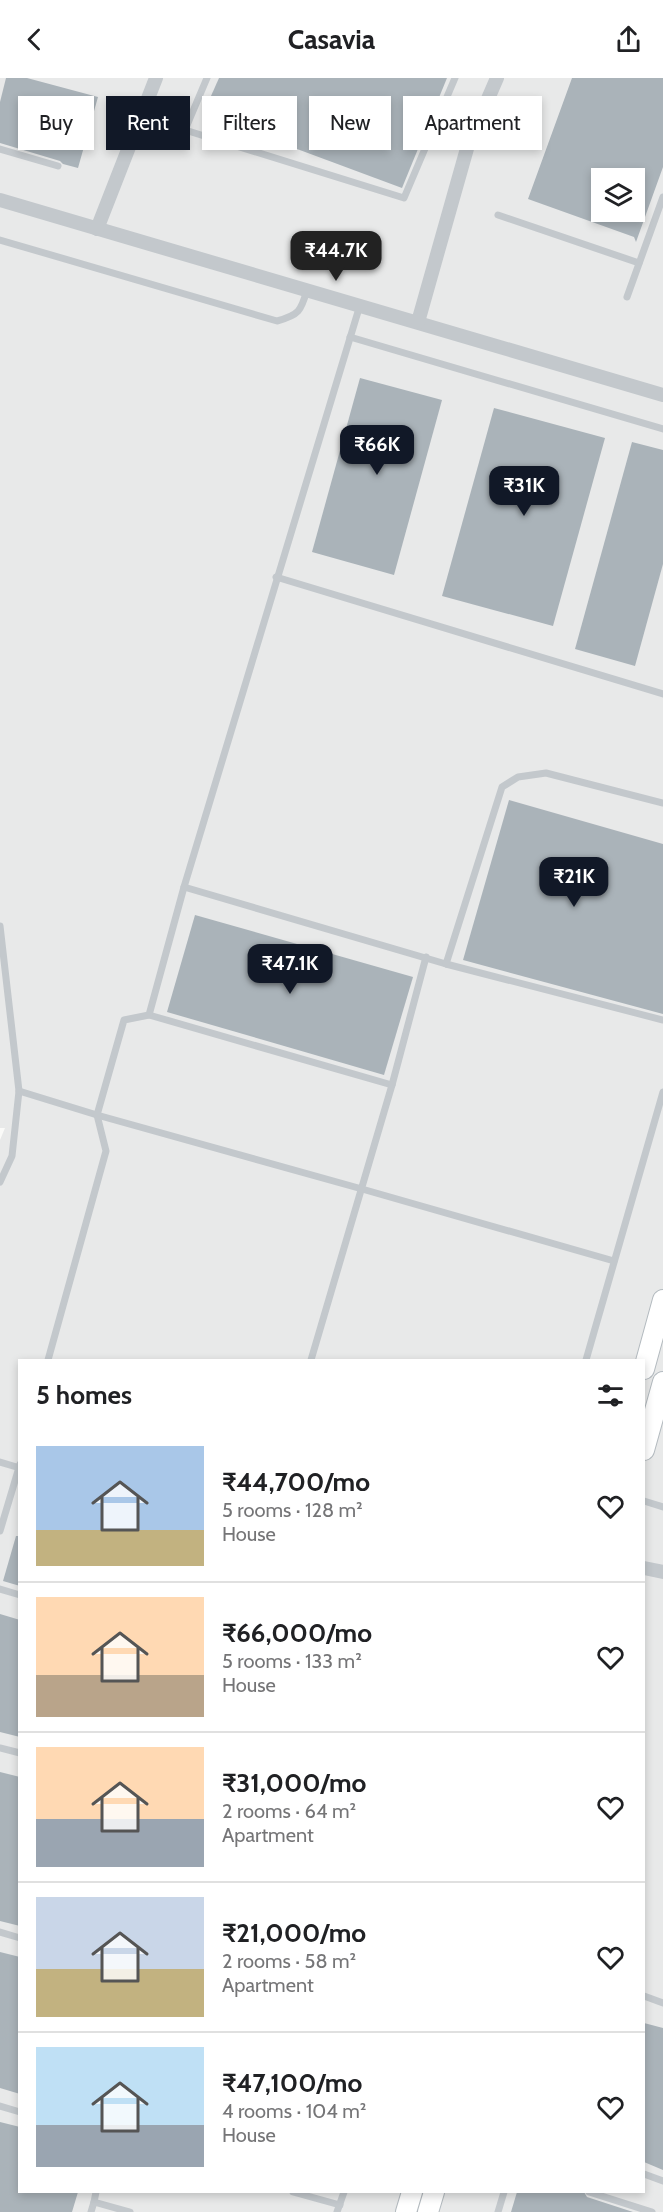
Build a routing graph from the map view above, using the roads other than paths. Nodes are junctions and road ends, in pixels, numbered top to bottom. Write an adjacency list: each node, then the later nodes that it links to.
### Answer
1 (156, 78): 10 (street)
2 (207, 78): 3 (lane)
3 (455, 78)
4 (497, 78): 16 (street)
5 (0, 149): 6 (lane)
6 (58, 166)
7 (663, 197): 12 (lane)
8 (0, 200): 10 (street)
9 (498, 215): 12 (lane)
10 (97, 229): 13 (street)
11 (0, 240): 13 (lane)
12 (639, 262): 14 (lane)
13 (307, 290): 15 (street)
14 (627, 297)
15 (360, 305): 16 (street); 17 (lane)
16 (418, 322): 18 (street)
17 (350, 338): 19 (lane); 20 (lane)
18 (663, 395)
19 (663, 429)
20 (276, 577): 21 (lane); 23 (lane)
21 (663, 694)
22 (663, 803): 26 (lane)
23 (184, 887): 25 (lane); 27 (lane)
24 (0, 926): 30 (lane)
25 (426, 957): 26 (lane); 29 (lane)
26 (446, 964): 28 (lane)
27 (149, 1015): 29 (lane); 32 (lane)
28 (663, 1020)
29 (392, 1085): 34 (lane)
30 (18, 1091): 32 (lane); 33 (lane)
31 (663, 1092): 35 (lane)
32 (97, 1115): 34 (lane); 37 (lane)
33 (0, 1182)
34 (362, 1189): 35 (lane); 38 (lane)
35 (614, 1262): 39 (lane)
36 (663, 1300): 40 (main road)
37 (48, 1359)
38 (311, 1359)
39 (586, 1359)
40 (645, 1365)
41 (663, 1382): 42 (main road)
42 (645, 1446)
43 (0, 1462): 44 (lane)
44 (18, 1467)
45 (18, 1470): 48 (lane)
46 (645, 1501): 47 (lane)
47 (663, 1507)
48 (0, 1531)
49 (645, 1568): 50 (street)
50 (663, 1572)
51 (0, 1590): 52 (lane)
52 (18, 1594)
53 (0, 1748): 54 (lane)
54 (18, 1752)
55 (0, 1932): 56 (lane)
56 (18, 1937)
57 (645, 1996): 58 (lane)
58 (663, 2003)
59 (0, 2106): 60 (lane)
60 (18, 2111)
61 (645, 2174): 62 (lane)
62 (663, 2181)
63 (96, 2193): 70 (lane)
64 (296, 2193): 71 (lane)
65 (344, 2193): 71 (lane)
66 (412, 2193): 74 (main road)
67 (434, 2193): 75 (main road)
68 (504, 2193): 76 (lane)
69 (592, 2193): 77 (lane)
70 (94, 2202): 72 (lane); 73 (lane)
71 (339, 2208)
72 (91, 2212)
73 (130, 2212)
74 (406, 2212)
75 (428, 2212)
76 (498, 2212)
77 (652, 2212)

